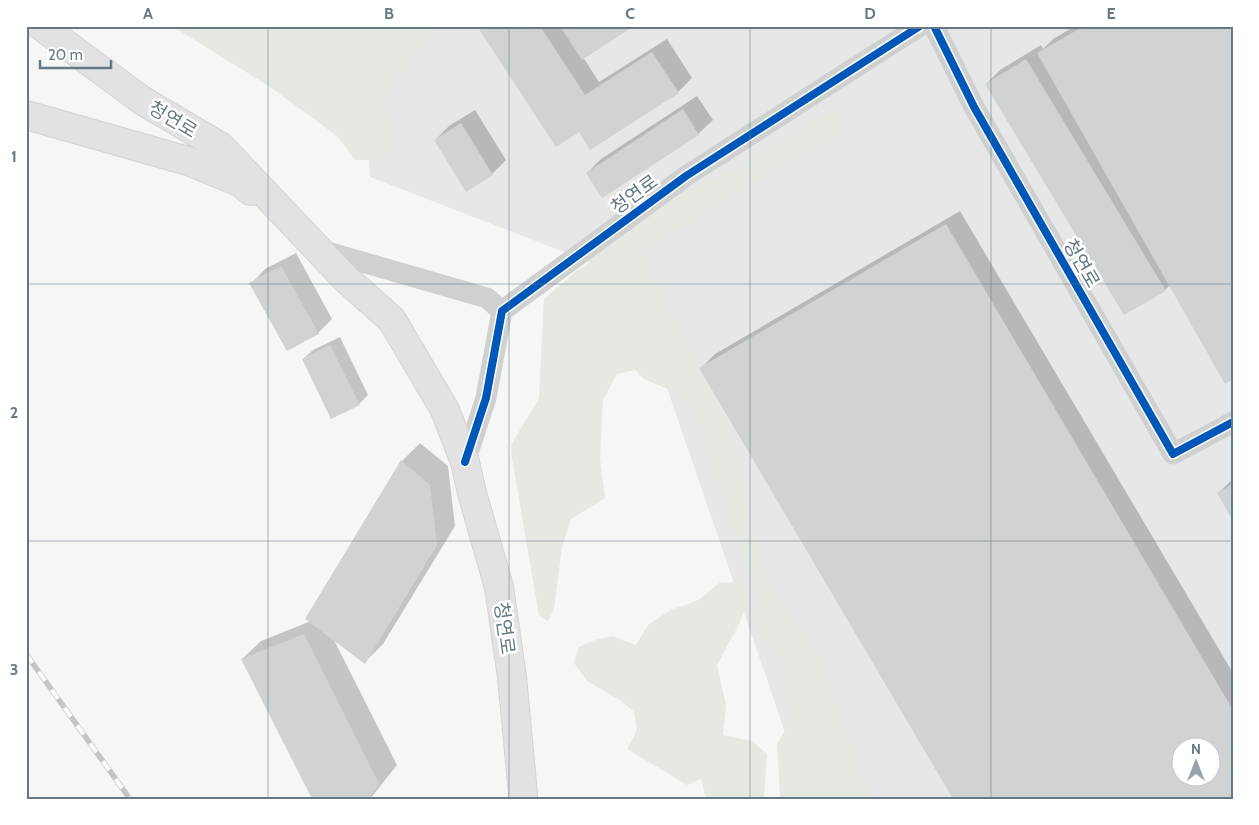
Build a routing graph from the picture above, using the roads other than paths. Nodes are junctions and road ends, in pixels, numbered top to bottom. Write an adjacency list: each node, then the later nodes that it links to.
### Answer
1 (41, 26): 5 (main road, 청연로)
2 (920, 26): 7 (street, 청연로)
3 (934, 26): 8 (street, 청연로)
4 (26, 115): 5 (main road, 청연로)
5 (293, 225): 6 (main road, 청연로)
6 (315, 248): 7 (street); 9 (main road, 청연로)
7 (502, 312): 9 (street)
8 (1233, 422)
9 (465, 462): 10 (main road, 청연로)
10 (527, 797)

